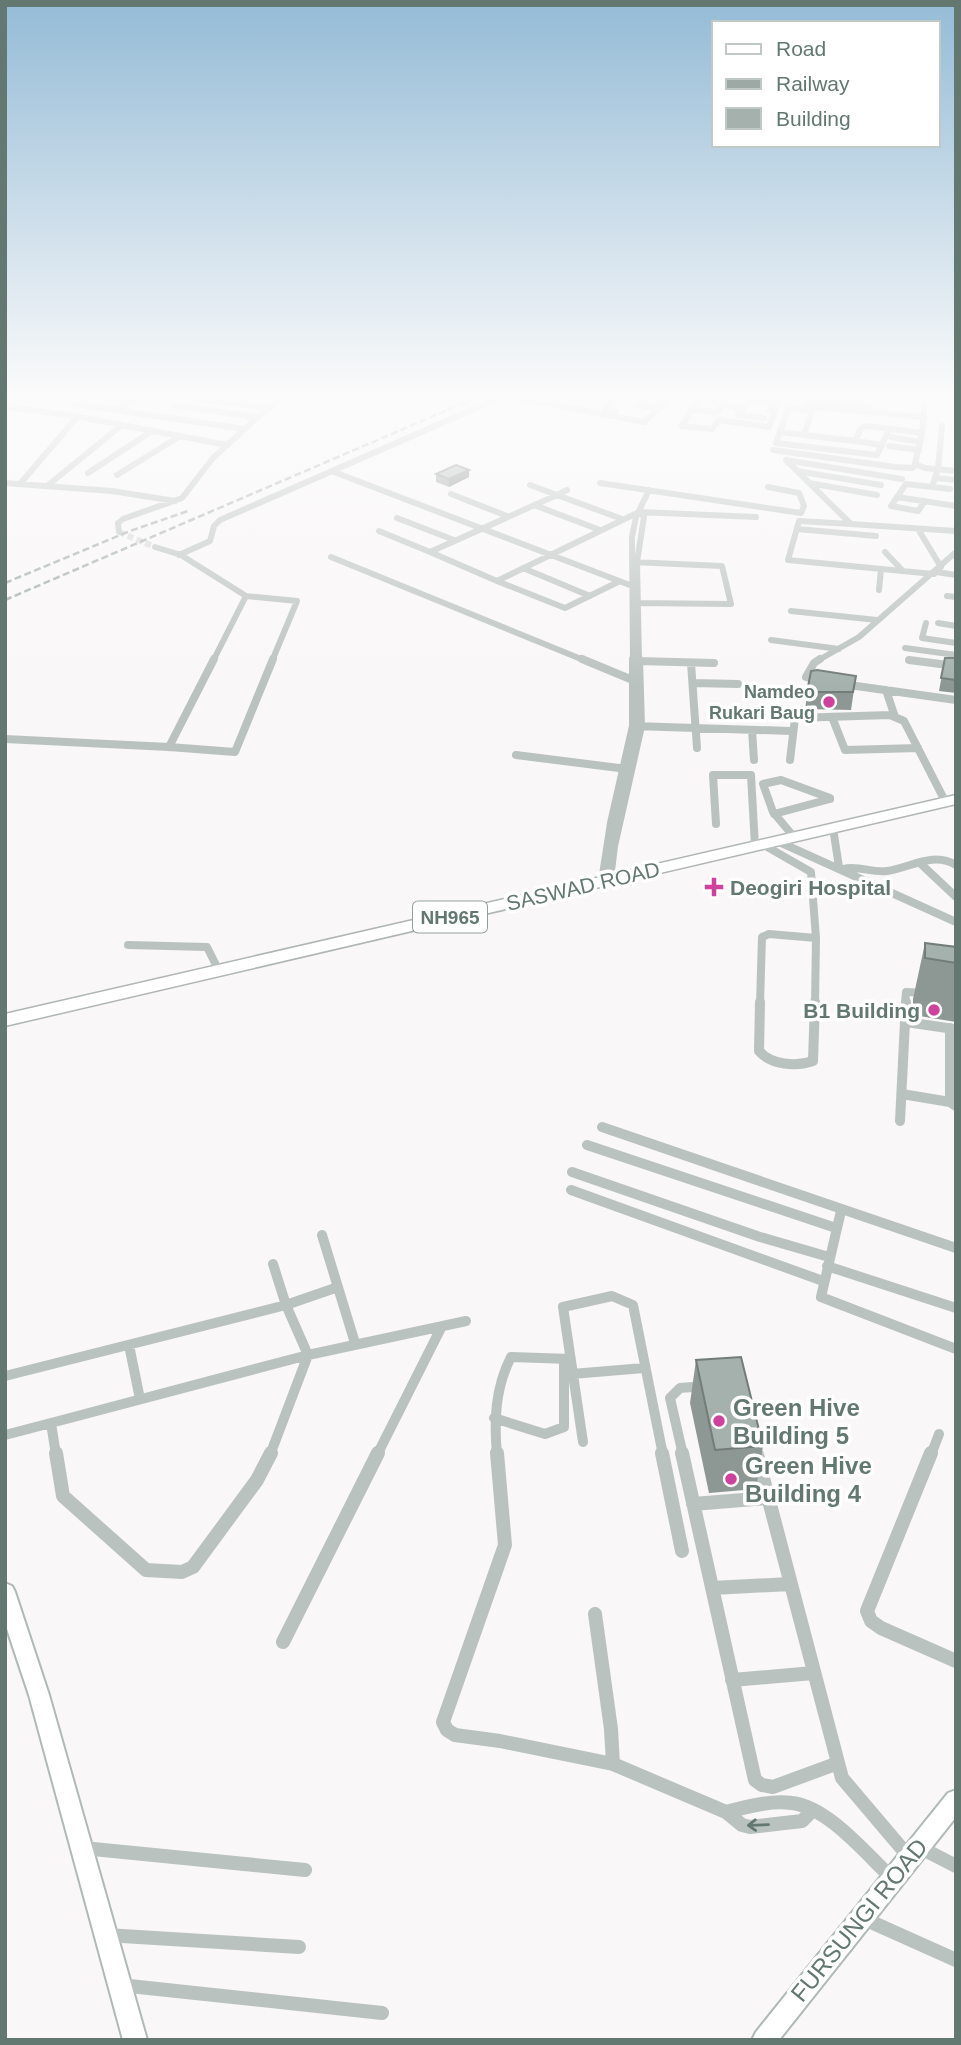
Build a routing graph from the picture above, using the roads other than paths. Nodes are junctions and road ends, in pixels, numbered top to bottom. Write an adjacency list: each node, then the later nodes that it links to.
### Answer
1 (134, 494): 16 (street)
2 (186, 494): 16 (street)
3 (281, 494): 41 (street)
4 (394, 494): 26 (street)
5 (452, 494): 21 (street)
6 (647, 494): 20 (street)
7 (673, 494): 8 (street)
8 (800, 494)
9 (820, 494): 25 (street)
10 (874, 494): 14 (street)
11 (899, 494): 15 (street)
12 (927, 494): 17 (street)
13 (557, 495): 18 (street); 24 (street)
14 (877, 495)
15 (897, 497): 17 (street); 17 (street)
16 (175, 501): 33 (street)
17 (923, 501): 19 (street)
18 (534, 505): 21 (street); 29 (street)
19 (956, 506)
20 (639, 512): 22 (street); 24 (street); 44 (street)
21 (507, 516): 26 (street)
22 (756, 517)
23 (397, 518): 36 (street)
24 (622, 519): 29 (street)
25 (851, 524): 27 (street); 28 (street)
26 (481, 527): 36 (street); 42 (street)
27 (797, 529): 34 (street); 46 (street)
28 (918, 529): 30 (street); 48 (street)
29 (600, 530): 42 (street)
30 (942, 530): 32 (street); 35 (street)
31 (379, 531): 38 (street)
32 (956, 531)
33 (119, 532)
34 (876, 536)
35 (946, 539)
36 (454, 540): 38 (street)
37 (155, 547): 41 (street)
38 (430, 552): 50 (street)
39 (885, 552): 47 (street)
40 (956, 552): 48 (street)
41 (179, 555): 54 (street)
42 (549, 556): 45 (street); 51 (street)
43 (331, 557): 74 (street)
44 (635, 562): 52 (street); 58 (street)
45 (523, 568): 50 (street); 55 (street)
46 (881, 569): 47 (street); 53 (street)
47 (903, 571): 48 (street)
48 (937, 571): 49 (street); 60 (street)
49 (956, 575)
50 (497, 581): 55 (street)
51 (618, 582): 52 (street); 55 (street)
52 (635, 587): 58 (street)
53 (879, 590)
54 (247, 596): 86 (street); 86 (street)
55 (590, 596)
56 (947, 596): 57 (street)
57 (956, 597)
58 (636, 603): 70 (street)
59 (792, 611): 60 (street)
60 (877, 620): 67 (street)
61 (926, 623): 65 (street)
62 (938, 623): 63 (street)
63 (956, 626)
64 (771, 639): 67 (street)
65 (956, 643)
66 (905, 648): 68 (street)
67 (839, 649): 77 (street)
68 (956, 655)
69 (909, 660): 73 (street)
70 (637, 661): 71 (street); 74 (street)
71 (691, 663): 72 (street); 75 (street)
72 (714, 663)
73 (956, 666)
74 (637, 681): 81 (street)
75 (693, 683): 76 (street); 82 (street)
76 (738, 684)
77 (886, 690): 78 (street); 80 (street)
78 (956, 700)
79 (832, 717): 80 (street); 88 (street); 90 (street)
80 (895, 717): 88 (street)
81 (637, 726): 82 (street); 92 (street)
82 (698, 728): 83 (street); 87 (street)
83 (751, 730): 84 (street); 91 (street)
84 (791, 731)
85 (5, 739): 86 (street)
86 (169, 747)
87 (697, 748)
88 (918, 748): 93 (street)
89 (516, 755): 92 (street)
90 (790, 760)
91 (754, 761)
92 (627, 769): 101 (street)
93 (950, 800): 96 (highway, SASWAD ROAD / NH965)
94 (774, 814): 94 (street); 97 (street)
95 (716, 824): 97 (street)
96 (833, 828): 97 (highway, SASWAD ROAD / NH965); 100 (street)
97 (772, 842): 100 (street); 101 (highway, SASWAD ROAD / NH965); 104 (street)
98 (921, 864): 99 (street); 100 (street); 102 (street)
99 (956, 866)
100 (841, 868): 103 (street)
101 (606, 880): 106 (highway, SASWAD ROAD / NH965)
102 (956, 897)
103 (956, 922)
104 (817, 939): 104 (street)
105 (128, 945): 106 (street)
106 (219, 971): 108 (highway, SASWAD ROAD / NH965)
107 (943, 995): 109 (street)
108 (5, 1020)
109 (906, 1022): 110 (street); 112 (street)
110 (953, 1029): 111 (street)
111 (953, 1081): 113 (street)
112 (902, 1094): 113 (street); 114 (street)
113 (953, 1104)
114 (900, 1121)
115 (601, 1127): 119 (street)
116 (587, 1145): 120 (street)
117 (572, 1172): 123 (street)
118 (571, 1190): 125 (street)
119 (841, 1211): 120 (street); 122 (street)
120 (836, 1228): 123 (street)
121 (322, 1235): 126 (street)
122 (956, 1248)
123 (828, 1261): 125 (street); 128 (street)
124 (273, 1264): 127 (street)
125 (823, 1281): 133 (street)
126 (338, 1287): 127 (street); 131 (street)
127 (286, 1305): 132 (street); 134 (street)
128 (956, 1308)
129 (467, 1321): 130 (street)
130 (442, 1326): 131 (street); 154 (street)
131 (355, 1343): 134 (street)
132 (129, 1345): 138 (street); 140 (street)
133 (956, 1349)
134 (308, 1355): 140 (street); 142 (street)
135 (567, 1359): 136 (street); 137 (street); 141 (street); 141 (street)
136 (644, 1368): 137 (street); 149 (street)
137 (572, 1374): 145 (street)
138 (5, 1376)
139 (715, 1386): 148 (street)
140 (140, 1399): 142 (street)
141 (494, 1418): 159 (street)
142 (51, 1422): 144 (street)
143 (939, 1434): 155 (street)
144 (5, 1435)
145 (583, 1442)
146 (755, 1447): 147 (street)
147 (768, 1498): 148 (street); 150 (street)
148 (693, 1504): 151 (street)
149 (682, 1551)
150 (790, 1584): 151 (street); 156 (street)
151 (712, 1588): 157 (street)
152 (5, 1592): 161 (street)
153 (595, 1614): 159 (street)
154 (283, 1642)
155 (956, 1661)
156 (813, 1673): 157 (street); 158 (street)
157 (732, 1680): 158 (street)
158 (838, 1763): 162 (street)
159 (613, 1764): 165 (street)
160 (956, 1800): 162 (street, FURSUNGI ROAD)
161 (82, 1848): 164 (street); 167 (street)
162 (914, 1852): 163 (street); 165 (street, FURSUNGI ROAD)
163 (956, 1866)
164 (305, 1870)
165 (892, 1878): 166 (street, FURSUNGI ROAD)
166 (860, 1917): 169 (street); 173 (street, FURSUNGI ROAD)
167 (106, 1935): 168 (street); 170 (street)
168 (299, 1947)
169 (956, 1960)
170 (120, 1985): 171 (street); 172 (street)
171 (382, 2013)
172 (135, 2040)
173 (764, 2040)

